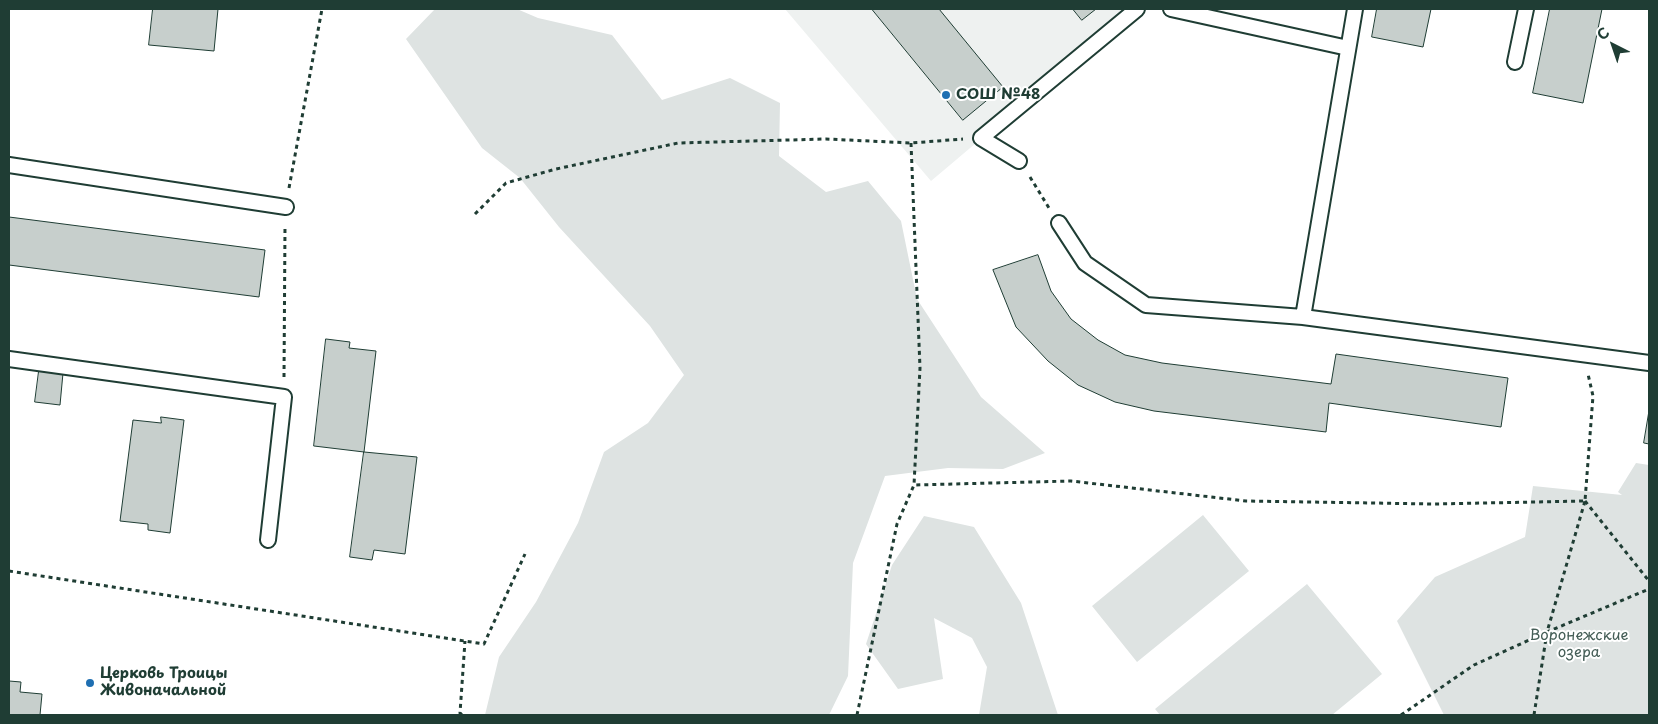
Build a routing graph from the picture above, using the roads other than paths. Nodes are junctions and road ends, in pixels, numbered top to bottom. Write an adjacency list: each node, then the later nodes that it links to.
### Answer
1 (1137, 9): 7 (lane)
2 (1171, 9): 5 (lane)
3 (1355, 9): 5 (lane)
4 (1526, 9): 6 (lane)
5 (1348, 48): 11 (lane)
6 (1515, 62)
7 (1020, 161)
8 (9, 165): 9 (lane)
9 (286, 207)
10 (1059, 223): 11 (lane)
11 (1303, 317): 13 (lane)
12 (9, 359): 14 (lane)
13 (1649, 363)
14 (268, 540)

